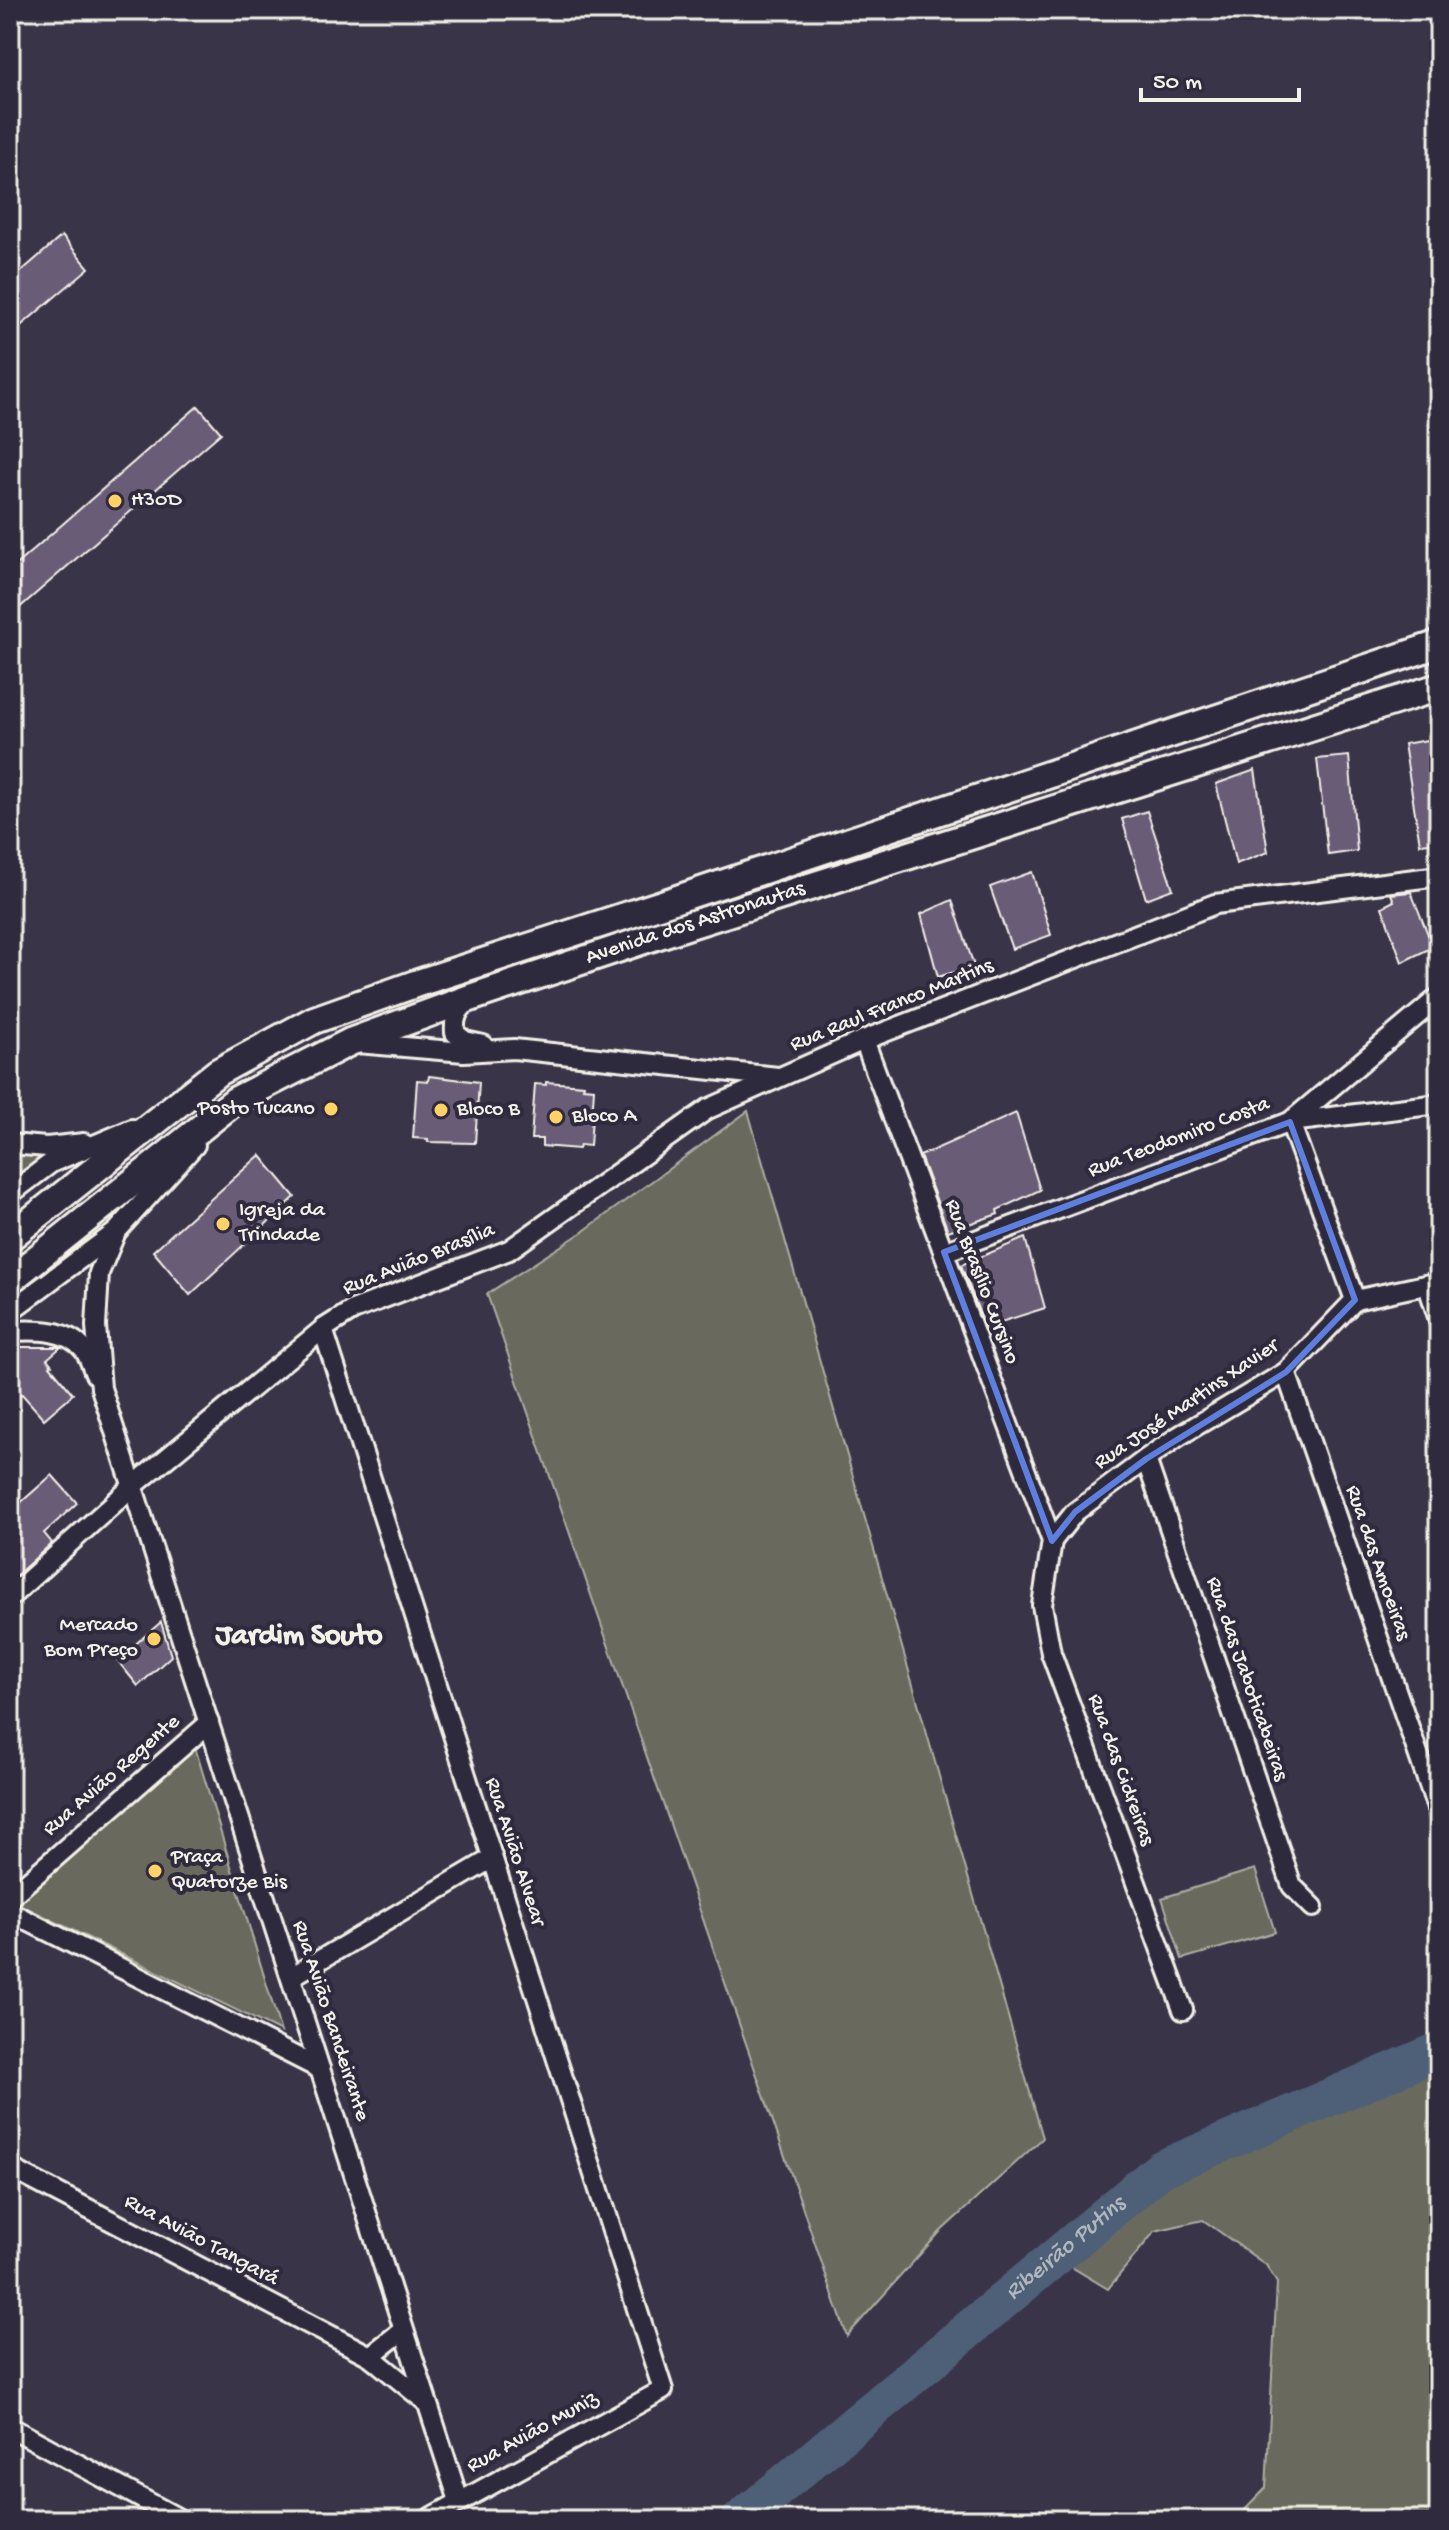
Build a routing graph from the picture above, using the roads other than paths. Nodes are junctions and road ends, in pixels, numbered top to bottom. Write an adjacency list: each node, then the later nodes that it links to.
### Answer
1 (1439, 644): 13 (main road, Avenida dos Astronautas)
2 (1439, 687): 4 (main road, Avenida dos Astronautas)
3 (1439, 876): 6 (street, Rua Raul Franco Martins)
4 (473, 997): 7 (main road, Avenida dos Astronautas); 8 (street)
5 (1439, 997): 11 (street)
6 (864, 1040): 9 (street, Rua Raul Franco Martins); 18 (street, Rua Brasílio Cursino)
7 (350, 1042): 8 (street, Rua Raul Franco Martins); 14 (main road, Avenida dos Astronautas)
8 (514, 1049): 9 (street, Rua Raul Franco Martins)
9 (780, 1078): 24 (street, Rua Avião Brasília)
10 (1439, 1104): 11 (street, Rua Teodomiro Costa)
11 (1290, 1122): 18 (street, Rua Teodomiro Costa); 21 (street)
12 (10, 1144): 13 (street)
13 (112, 1146): 14 (street); 15 (street); 17 (main road, Avenida dos Astronautas)
14 (138, 1191): 16 (street); 19 (main road, Avenida dos Astronautas)
15 (10, 1194)
16 (116, 1232): 22 (street); 27 (street, Rua Avião Bandeirante)
17 (10, 1237)
18 (944, 1252): 30 (street, Rua Brasílio Cursino)
19 (10, 1280)
20 (1433, 1284): 21 (street); 23 (street)
21 (1355, 1300): 26 (street, Rua José Martins Xavier)
22 (10, 1311)
23 (1439, 1320)
24 (323, 1329): 29 (street, Rua Avião Brasília); 34 (street, Rua Avião Alvear)
25 (10, 1331): 27 (street)
26 (1286, 1372): 28 (street, Rua José Martins Xavier); 33 (street, Rua das Amoeiras)
27 (101, 1388): 29 (street, Rua Avião Bandeirante)
28 (1146, 1459): 30 (street, Rua José Martins Xavier); 36 (street, Rua das Jaboticabeiras)
29 (133, 1486): 31 (street, Rua Avião Brasília); 32 (street, Rua Avião Bandeirante)
30 (1052, 1541): 39 (street, Rua das Cidreiras)
31 (10, 1597)
32 (209, 1723): 35 (street, Rua Avião Regente); 38 (street, Rua Avião Bandeirante)
33 (1439, 1814)
34 (491, 1859): 38 (street); 44 (street, Rua Avião Alvear)
35 (10, 1897)
36 (1313, 1907)
37 (10, 1912): 40 (street)
38 (291, 1977): 40 (street, Rua Avião Bandeirante)
39 (1183, 2010)
40 (320, 2069): 42 (street, Rua Avião Bandeirante)
41 (10, 2168): 43 (street, Rua Avião Tangará)
42 (403, 2330): 43 (street); 45 (street, Rua Avião Bandeirante)
43 (370, 2356): 45 (street, Rua Avião Tangará)
44 (663, 2390): 47 (street, Rua Avião Muniz)
45 (425, 2402): 47 (street, Rua Avião Bandeirante)
46 (10, 2427): 48 (street)
47 (459, 2501): 49 (street, Rua Avião Muniz)
48 (181, 2520)
49 (427, 2520)

